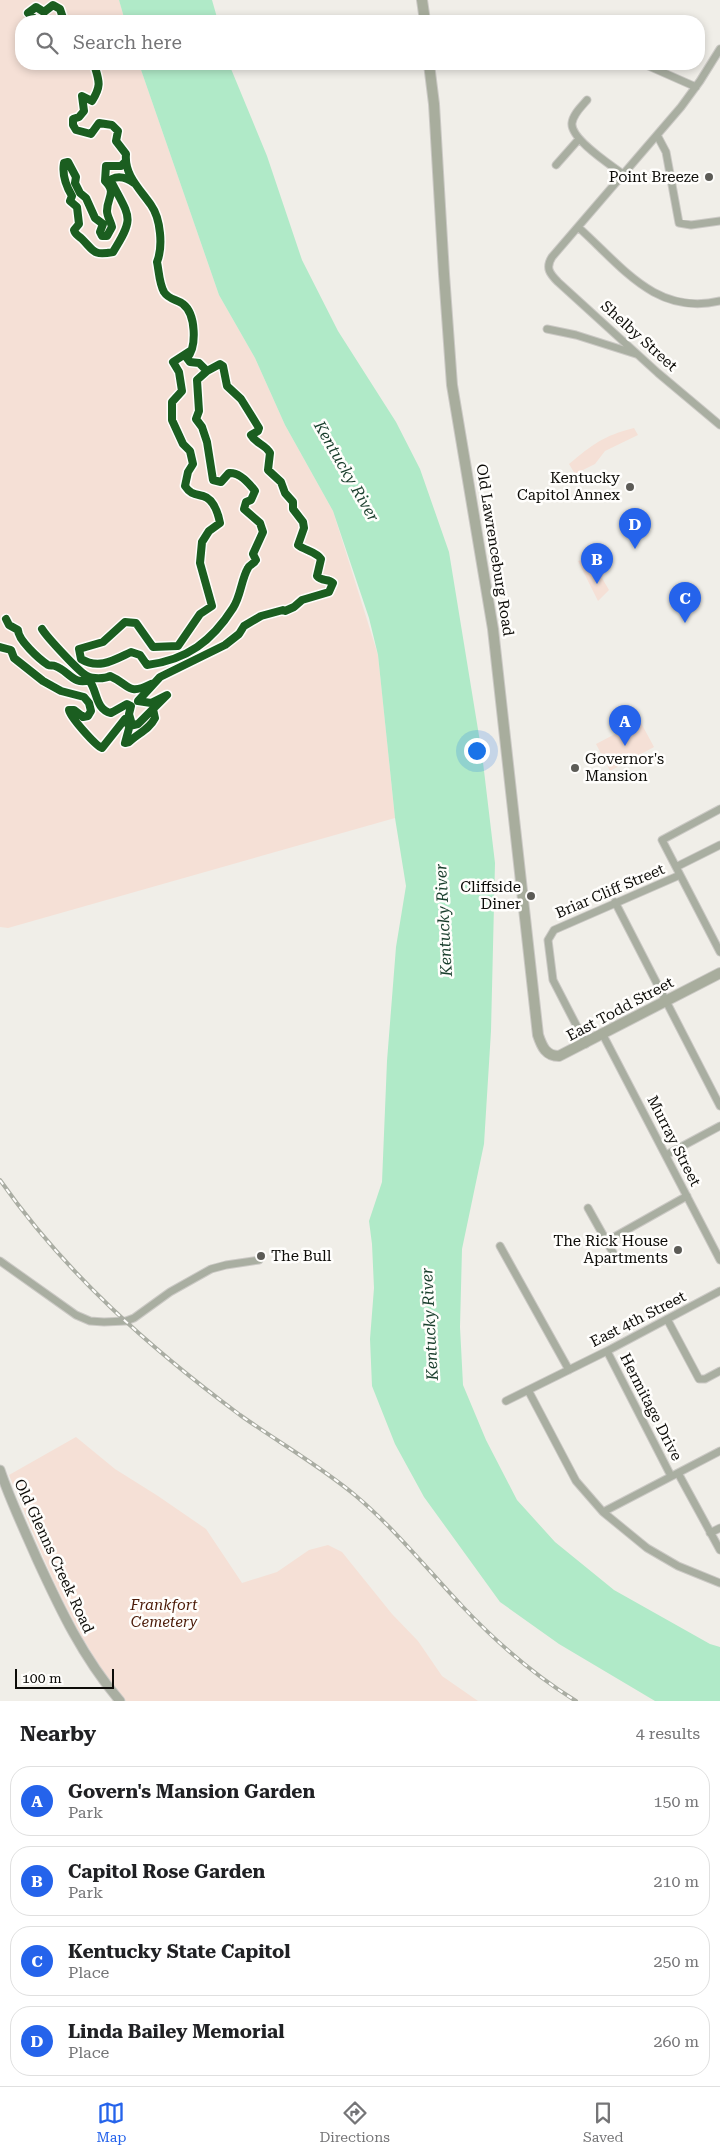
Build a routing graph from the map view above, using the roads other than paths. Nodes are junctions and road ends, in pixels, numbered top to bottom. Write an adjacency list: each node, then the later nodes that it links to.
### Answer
1 (422, 0): 2 (main road)
2 (424, 15)
3 (719, 54): 6 (street)
4 (430, 70): 27 (main road, Old Lawrenceburg Road)
5 (658, 70): 6 (street)
6 (696, 87): 8 (street)
7 (587, 100): 9 (street)
8 (657, 135): 11 (street); 12 (street)
9 (579, 139): 10 (street); 11 (street)
10 (556, 165)
11 (624, 175): 13 (street)
12 (720, 221)
13 (578, 227): 14 (street); 16 (street, Shelby Street)
14 (720, 301)
15 (547, 329): 16 (street)
16 (637, 354): 17 (street, Shelby Street)
17 (720, 425)
18 (720, 809): 20 (street)
19 (720, 845): 20 (street)
20 (676, 867): 21 (street)
21 (680, 875): 22 (street, Briar Cliff Street); 23 (street)
22 (615, 902): 25 (street); 28 (street, Briar Cliff Street)
23 (720, 952)
24 (720, 973): 25 (main road, East Todd Street)
25 (666, 1002): 26 (main road, East Todd Street); 29 (street)
26 (603, 1035): 28 (main road, East Todd Street); 31 (street, Murray Street)
27 (539, 1040): 28 (main road, East Todd Street)
28 (586, 1044)
29 (720, 1106)
30 (720, 1126): 31 (street)
31 (666, 1155): 32 (street, Murray Street)
32 (687, 1196): 34 (street); 38 (street, Murray Street)
33 (588, 1208): 34 (street)
34 (607, 1241): 36 (street)
35 (500, 1246): 43 (street)
36 (616, 1258)
37 (259, 1260): 39 (street)
38 (720, 1260)
39 (0, 1261)
40 (720, 1291): 41 (street, East 4th Street)
41 (667, 1319): 42 (street, East 4th Street); 44 (street)
42 (606, 1351): 43 (street, East 4th Street); 49 (street, Hermitage Drive)
43 (568, 1370): 45 (street, East 4th Street)
44 (720, 1371)
45 (528, 1390): 46 (street, East 4th Street); 50 (street)
46 (506, 1400)
47 (720, 1451): 49 (street)
48 (0, 1470): 55 (street, Old Glenns Creek Road)
49 (675, 1474): 50 (street); 52 (street, Hermitage Drive)
50 (603, 1512): 54 (street)
51 (720, 1528): 52 (street)
52 (710, 1533): 53 (street, Hermitage Drive)
53 (720, 1550)
54 (720, 1582)
55 (120, 1701)

